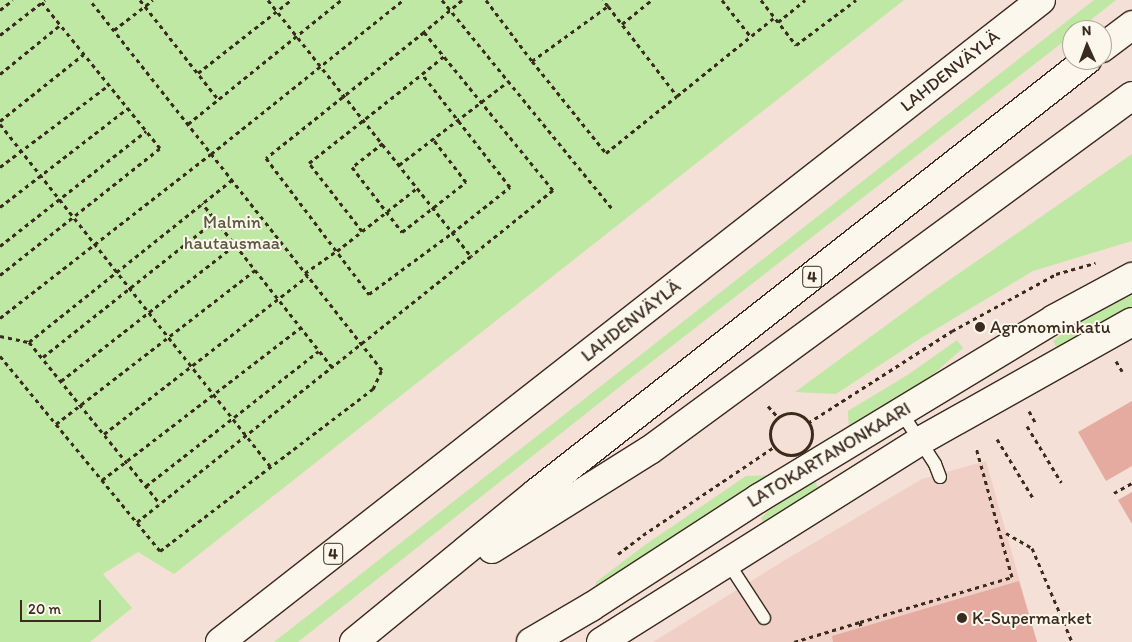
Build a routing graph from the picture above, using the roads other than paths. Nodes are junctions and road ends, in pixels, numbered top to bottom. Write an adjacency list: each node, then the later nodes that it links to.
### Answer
1 (1028, 0): 5 (main road)
2 (1041, 0): 5 (main road, LAHDENVÄYLÄ / 4)
3 (1132, 25): 4 (main road)
4 (1112, 40)
5 (960, 63): 17 (main road, LAHDENVÄYLÄ / 4)
6 (1074, 70): 14 (main road, 4)
7 (1132, 96): 14 (main road)
8 (1132, 277): 10 (main road, LATOKARTANONKAARI)
9 (1132, 322): 11 (main road, LATOKARTANONKAARI)
10 (900, 412): 11 (lane); 16 (main road, LATOKARTANONKAARI)
11 (920, 441): 12 (lane); 13 (main road, LATOKARTANONKAARI)
12 (940, 477)
13 (727, 560): 15 (lane); 19 (main road, LATOKARTANONKAARI)
14 (399, 607): 18 (main road, 4)
15 (764, 618)
16 (535, 641)
17 (220, 642)
18 (354, 642)
19 (601, 642)

